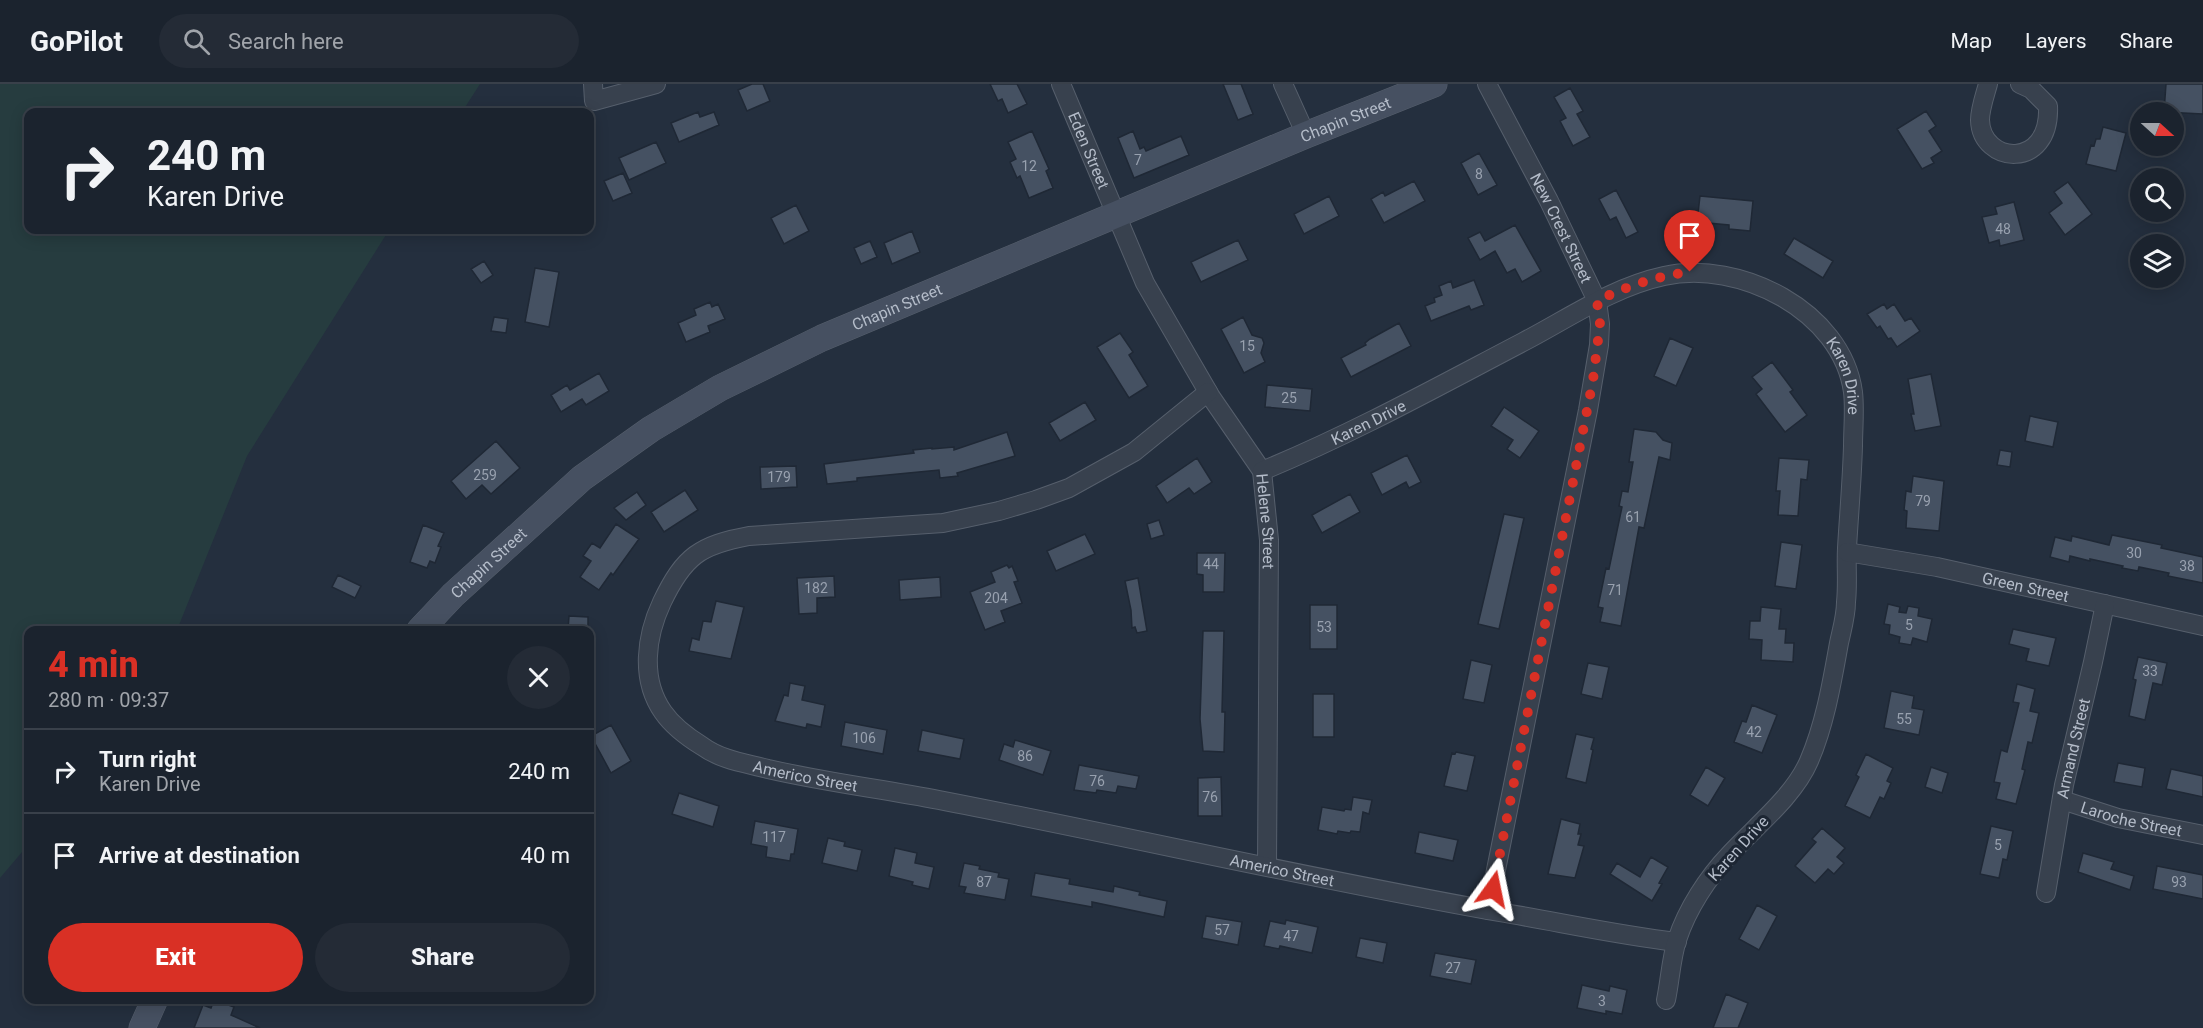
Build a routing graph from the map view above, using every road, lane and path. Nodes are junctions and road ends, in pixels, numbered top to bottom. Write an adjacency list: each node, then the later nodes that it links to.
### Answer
1 (656, 84): 8 (street)
2 (1061, 84): 10 (street, Eden Street)
3 (1283, 84): 9 (street)
4 (1434, 84): 9 (main road, Chapin Street)
5 (1487, 84): 11 (street, New Crest Street)
6 (1988, 84): 7 (street)
7 (2020, 84)
8 (594, 93)
9 (1306, 135): 10 (main road, Chapin Street)
10 (1117, 215): 12 (street, Helene Street); 16 (main road, Chapin Street)
11 (1597, 301): 13 (street, Karen Drive); 14 (street, Karen Drive); 22 (street, New Crest Street)
12 (1208, 392): 13 (street, Helene Street); 20 (street, Americo Street)
13 (1262, 471): 20 (street, Helene Street)
14 (1847, 552): 15 (street, Green Street); 23 (street, Karen Drive)
15 (2104, 604): 17 (street, Green Street); 18 (street, Armand Street)
16 (424, 626)
17 (2203, 626)
18 (2062, 800): 19 (street, Laroche Street); 21 (street, Armand Street)
19 (2203, 835)
20 (1267, 866): 22 (street, Americo Street)
21 (2046, 893)
22 (1488, 910): 23 (street, Americo Street)
23 (1677, 942): 24 (street, Karen Drive)
24 (1666, 1000)
25 (152, 1004): 26 (main road)
26 (142, 1028)

